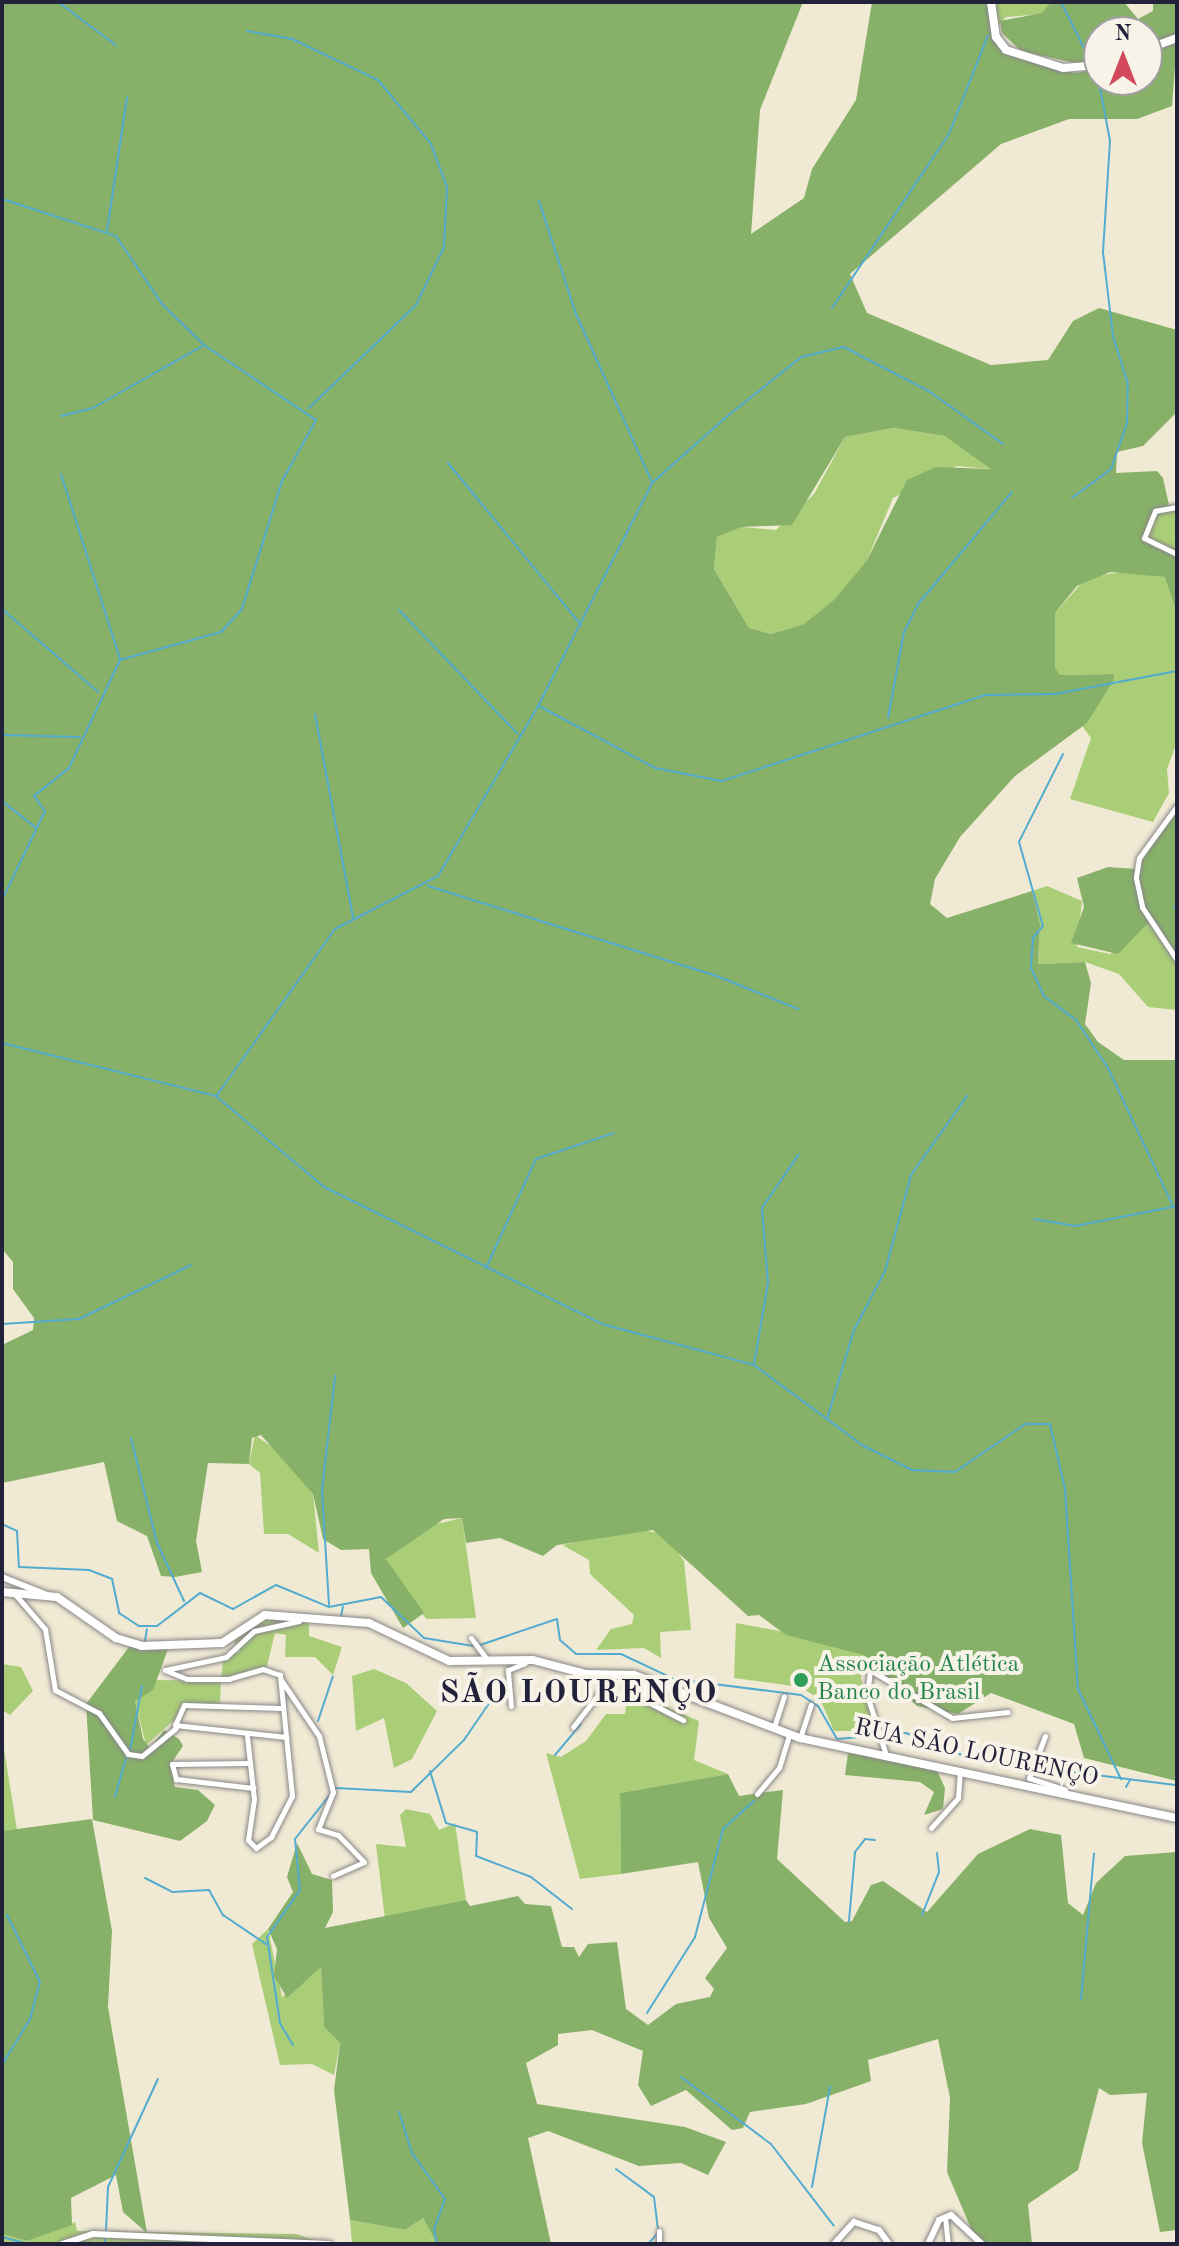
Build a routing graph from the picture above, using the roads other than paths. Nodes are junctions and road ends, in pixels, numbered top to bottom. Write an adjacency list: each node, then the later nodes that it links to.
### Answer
1 (991, 2): 2 (main road)
2 (1083, 66)
3 (1177, 507): 4 (street)
4 (1177, 554)
5 (1177, 806): 6 (street)
6 (1177, 960)
7 (2, 1577): 10 (street)
8 (2, 1592): 9 (main road)
9 (13, 1593): 10 (main road); 25 (street)
10 (47, 1595): 11 (main road, RUA SÃO LOURENÇO)
11 (307, 1618): 13 (main road, RUA SÃO LOURENÇO); 17 (street)
12 (475, 1643): 13 (street)
13 (487, 1660): 14 (main road, RUA SÃO LOURENÇO)
14 (533, 1660): 15 (main road, RUA SÃO LOURENÇO); 20 (street)
15 (615, 1673): 16 (main road, RUA SÃO LOURENÇO); 24 (street)
16 (644, 1678): 23 (street); 26 (main road, RUA SÃO LOURENÇO)
17 (281, 1679): 21 (street); 40 (street)
18 (784, 1697): 26 (street)
19 (811, 1705): 31 (street)
20 (511, 1706)
21 (282, 1708): 25 (street); 30 (street)
22 (1008, 1712): 32 (street)
23 (683, 1720)
24 (573, 1727)
25 (176, 1728): 28 (street)
26 (773, 1728): 27 (main road, RUA SÃO LOURENÇO)
27 (789, 1734): 31 (main road, RUA SÃO LOURENÇO); 37 (street)
28 (247, 1736): 30 (street); 33 (street)
29 (1045, 1736): 36 (street)
30 (286, 1737): 35 (street)
31 (800, 1738): 32 (main road, RUA SÃO LOURENÇO)
32 (885, 1752): 34 (main road, RUA SÃO LOURENÇO)
33 (248, 1763): 35 (street); 35 (street)
34 (961, 1769): 36 (main road, RUA SÃO LOURENÇO); 39 (street)
35 (253, 1788)
36 (1069, 1792): 38 (main road, RUA SÃO LOURENÇO)
37 (757, 1794)
38 (1177, 1818)
39 (931, 1828)
40 (333, 1876)
41 (945, 2216): 48 (street); 49 (street); 50 (street)
42 (659, 2231): 46 (street)
43 (836, 2243): 47 (street)
44 (62, 2244): 45 (street)
45 (329, 2244)
46 (659, 2244)
47 (889, 2244)
48 (928, 2244)
49 (948, 2244)
50 (982, 2244)

